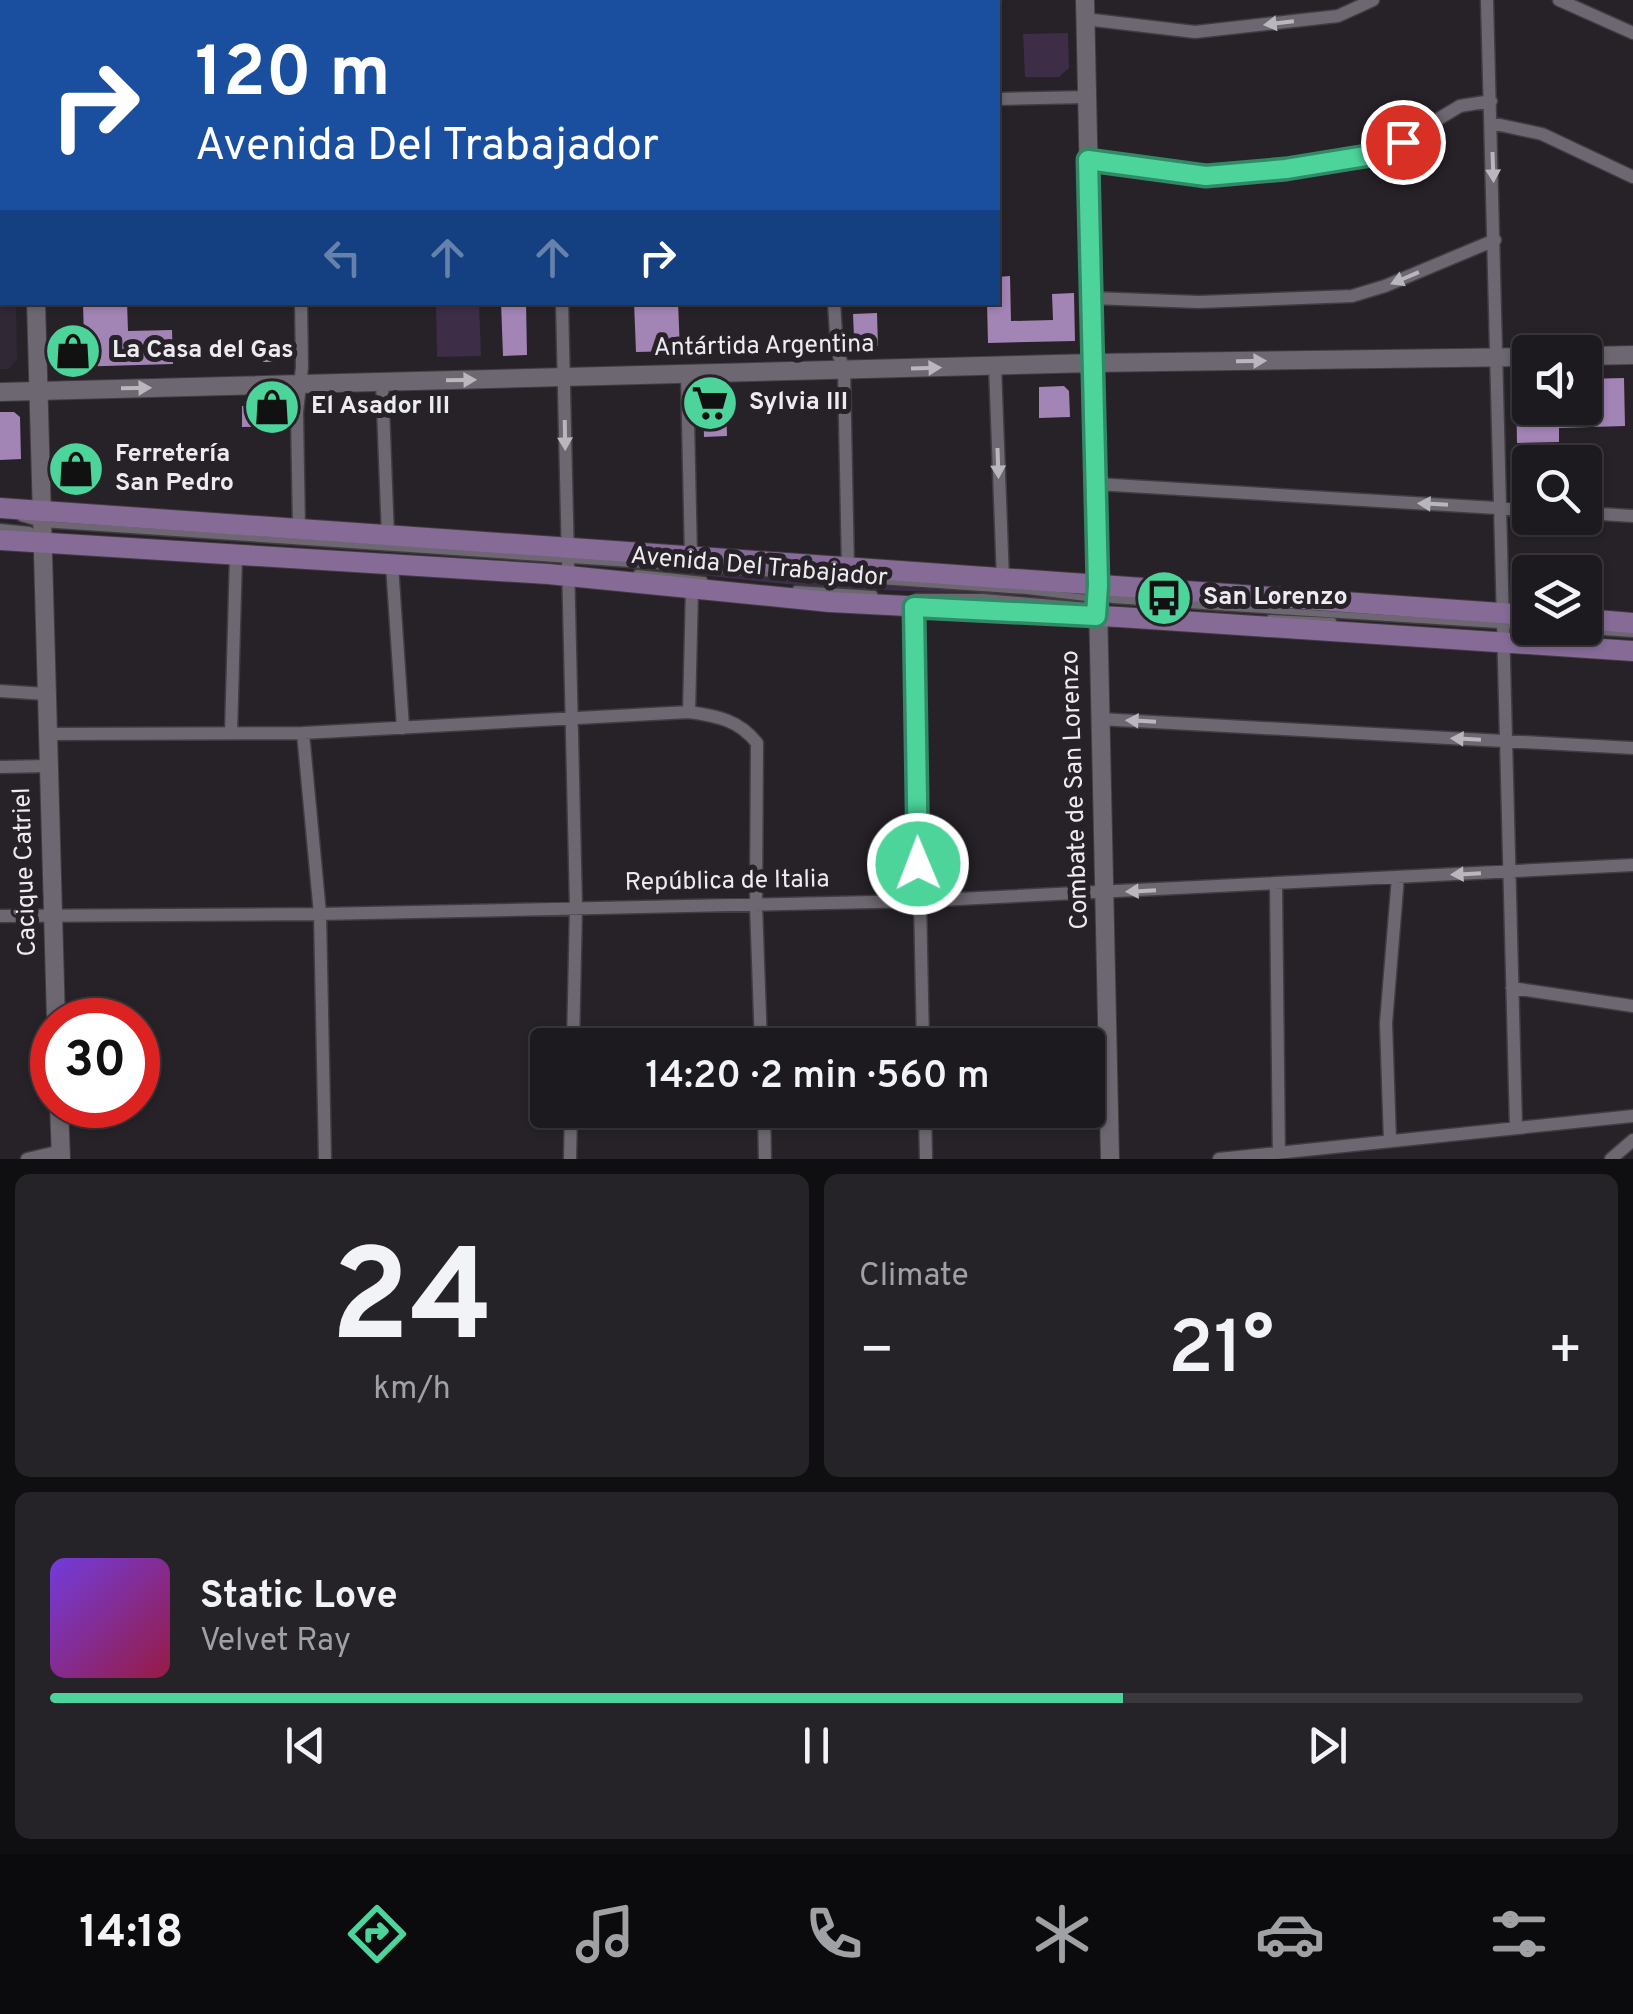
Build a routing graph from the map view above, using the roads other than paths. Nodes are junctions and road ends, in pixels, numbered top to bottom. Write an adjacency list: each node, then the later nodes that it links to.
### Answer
1 (1373, 0): 4 (street, one-way to 4)
2 (1487, 0): 8 (street)
3 (1559, 0): 5 (street)
4 (1085, 10): 6 (main road, Combate de San Lorenzo)
5 (1633, 32)
6 (1087, 96): 7 (street); 10 (main road, Combate de San Lorenzo)
7 (1000, 99)
8 (1491, 100): 9 (street); 10 (street)
9 (1492, 123): 11 (street); 12 (street, one-way to 12)
10 (1088, 160): 13 (main road, Combate de San Lorenzo)
11 (1633, 178)
12 (1495, 240): 13 (street, one-way to 13); 20 (street)
13 (1092, 298): 22 (main road, Combate de San Lorenzo)
14 (36, 305): 29 (main road, Cacique Catriel)
15 (301, 305): 28 (street)
16 (562, 305): 26 (street)
17 (834, 305): 24 (street)
18 (1633, 355): 19 (main road)
19 (1602, 356)
20 (1496, 357): 21 (main road, Antártida Argentina); 22 (main road, Antártida Argentina, one-way to 20); 33 (street)
21 (1512, 357)
22 (1094, 363): 23 (main road, Antártida Argentina); 31 (main road, Combate de San Lorenzo)
23 (995, 366): 24 (main road, Antártida Argentina, one-way to 23); 47 (street, one-way to 47)
24 (844, 370): 25 (main road, Antártida Argentina); 46 (street)
25 (687, 374): 26 (main road, Antártida Argentina); 43 (street)
26 (564, 377): 27 (main road, Antártida Argentina, one-way to 26); 44 (street, one-way to 44)
27 (382, 382): 28 (main road, Antártida Argentina); 41 (street)
28 (301, 384): 29 (main road, Antártida Argentina, one-way to 28); 39 (street)
29 (39, 391): 30 (main road, Antártida Argentina); 38 (main road, Cacique Catriel)
30 (0, 392)
31 (1096, 484): 33 (street, one-way to 31); 49 (main road, Combate de San Lorenzo)
32 (0, 508): 38 (main road, Avenida Del Trabajador)
33 (1499, 508): 34 (street); 57 (street)
34 (1512, 509)
35 (1602, 514): 37 (street)
36 (0, 516): 38 (lane)
37 (1633, 516)
38 (42, 528): 39 (main road, Avenida Del Trabajador); 40 (main road, Avenida Del Trabajador); 42 (main road, Avenida Del Trabajador); 44 (lane); 63 (main road, Cacique Catriel)
39 (299, 530): 41 (main road, Avenida Del Trabajador)
40 (0, 532)
41 (388, 536): 44 (main road, Avenida Del Trabajador)
42 (236, 556): 45 (main road, Avenida Del Trabajador); 68 (street)
43 (691, 558): 44 (main road, Avenida Del Trabajador); 46 (main road, Avenida Del Trabajador)
44 (568, 564): 45 (main road, Avenida Del Trabajador); 48 (main road, Avenida Del Trabajador); 49 (lane); 49 (lane); 65 (street)
45 (392, 565): 67 (street)
46 (848, 570): 47 (main road, Avenida Del Trabajador)
47 (1002, 580): 49 (main road, Avenida Del Trabajador)
48 (692, 588): 52 (main road, Avenida Del Trabajador); 64 (street)
49 (1097, 602): 52 (main road, Avenida Del Trabajador); 57 (main road, Avenida Del Trabajador); 57 (main road, Avenida Del Trabajador); 66 (main road, Combate de San Lorenzo)
50 (1218, 604): 50 (street)
51 (965, 606): 51 (street)
52 (914, 607): 80 (street)
53 (1602, 621): 54 (main road)
54 (1633, 623)
55 (1512, 624): 57 (main road, Avenida Del Trabajador)
56 (1512, 628): 57 (lane)
57 (1502, 629): 60 (lane); 61 (main road, Avenida Del Trabajador); 71 (street)
58 (1602, 632): 59 (lane)
59 (1633, 634)
60 (1633, 642)
61 (1633, 651)
62 (0, 691): 63 (street)
63 (46, 694): 70 (main road, Cacique Catriel)
64 (689, 712): 65 (street); 81 (street)
65 (572, 719): 67 (street); 82 (street)
66 (1099, 719): 71 (street, one-way to 66); 79 (main road, Combate de San Lorenzo)
67 (403, 728): 69 (street)
68 (231, 733): 69 (street); 70 (street)
69 (302, 733): 83 (street)
70 (48, 734): 73 (main road, Cacique Catriel)
71 (1506, 741): 72 (street); 76 (street)
72 (1633, 748)
73 (48, 766): 74 (street); 84 (main road, Cacique Catriel)
74 (0, 767)
75 (1633, 864): 76 (street, República de Italia)
76 (1510, 871): 77 (street, República de Italia, one-way to 77); 86 (street)
77 (1398, 877): 78 (street, República de Italia); 99 (street)
78 (1276, 884): 79 (street, República de Italia, one-way to 79); 101 (street)
79 (1104, 893): 80 (street, República de Italia); 107 (main road, Combate de San Lorenzo)
80 (919, 901): 81 (street, República de Italia); 91 (street)
81 (756, 905): 82 (street, República de Italia); 90 (street)
82 (576, 906): 83 (street, República de Italia); 89 (street)
83 (320, 914): 84 (street, República de Italia); 103 (street)
84 (52, 915): 85 (street, República de Italia); 87 (main road, Cacique Catriel)
85 (0, 916)
86 (1512, 988): 88 (street); 97 (street)
87 (55, 998)
88 (1633, 1006)
89 (572, 1028)
90 (761, 1028)
91 (923, 1028)
92 (1633, 1116): 97 (street)
93 (60, 1128): 100 (main road)
94 (571, 1128): 104 (street)
95 (765, 1128): 105 (street)
96 (925, 1128): 106 (street)
97 (1516, 1128): 99 (street)
98 (1633, 1140): 109 (street)
99 (1390, 1141): 101 (street)
100 (61, 1155): 102 (street)
101 (1280, 1156): 108 (street)
102 (27, 1159)
103 (325, 1159)
104 (570, 1159)
105 (766, 1159)
106 (926, 1159)
107 (1110, 1159)
108 (1219, 1159)
109 (1611, 1159)

